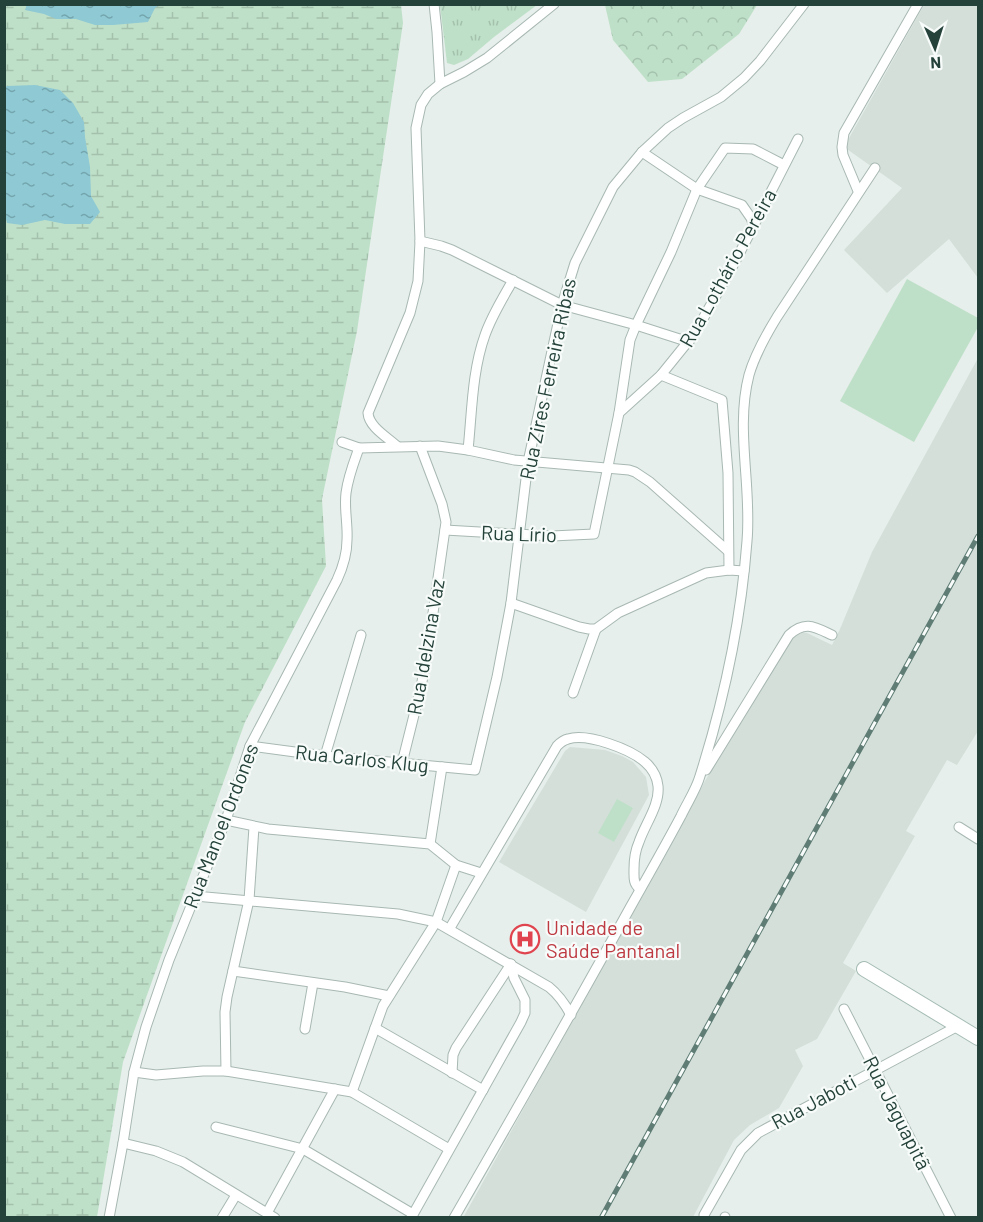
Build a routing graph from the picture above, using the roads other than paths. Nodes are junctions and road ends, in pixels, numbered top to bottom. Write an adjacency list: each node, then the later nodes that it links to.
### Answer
1 (434, 4): 5 (street)
2 (554, 4): 5 (street)
3 (804, 4): 7 (street, Rua Zires Ferreira Ribas)
4 (918, 4): 11 (street)
5 (440, 84): 13 (street)
6 (798, 139): 8 (street, Rua Lothário Pereira)
7 (642, 152): 10 (street); 15 (street, Rua Zires Ferreira Ribas)
8 (784, 165): 10 (street); 12 (street, Rua Lothário Pereira)
9 (874, 168): 11 (street)
10 (697, 189): 12 (street); 16 (street)
11 (858, 191): 31 (street)
12 (754, 226): 17 (street, Rua Lothário Pereira)
13 (420, 241): 14 (street); 21 (street)
14 (513, 280): 15 (street); 24 (street)
15 (562, 304): 16 (street); 25 (street, Rua Zires Ferreira Ribas)
16 (636, 325): 17 (street); 19 (street)
17 (689, 342): 18 (street, Rua Lothário Pereira)
18 (661, 375): 19 (street, Rua Lothário Pereira); 29 (street)
19 (619, 412): 26 (street)
20 (342, 442): 23 (street)
21 (397, 446): 22 (street); 23 (street)
22 (420, 446): 24 (street); 27 (street, Rua Idelzina Vaz)
23 (359, 448): 37 (street, Rua Manoel Ordones)
24 (468, 450): 25 (street)
25 (528, 462): 26 (street); 28 (street, Rua Zires Ferreira Ribas)
26 (607, 467): 28 (street, Rua Lírio); 29 (street)
27 (445, 530): 28 (street, Rua Lírio); 39 (street, Rua Idelzina Vaz)
28 (519, 535): 32 (street, Rua Zires Ferreira Ribas)
29 (728, 552): 30 (street)
30 (729, 570): 31 (street); 33 (street)
31 (744, 571): 42 (street)
32 (511, 603): 33 (street); 41 (street, Rua Zires Ferreira Ribas)
33 (597, 628): 36 (street)
34 (361, 635): 38 (street)
35 (832, 635): 42 (street)
36 (573, 693)
37 (250, 746): 38 (street, Rua Carlos Klug); 43 (street, Rua Manoel Ordones)
38 (325, 756): 39 (street, Rua Carlos Klug)
39 (402, 763): 40 (street, Rua Carlos Klug)
40 (442, 767): 41 (street, Rua Carlos Klug); 47 (street)
41 (475, 770)
42 (700, 780): 50 (street)
43 (226, 820): 44 (street); 51 (street, Rua Manoel Ordones)
44 (254, 827): 47 (street); 52 (street)
45 (959, 827): 46 (street)
46 (978, 839)
47 (430, 844): 48 (street)
48 (456, 865): 49 (street); 53 (street)
49 (482, 873): 50 (street); 54 (street)
50 (640, 889): 61 (street)
51 (195, 896): 52 (street); 68 (street, Rua Manoel Ordones)
52 (249, 900): 53 (street); 57 (street)
53 (436, 922): 54 (street); 59 (street)
54 (450, 928): 55 (street)
55 (511, 964): 61 (street); 69 (street); 71 (street)
56 (864, 969): 62 (street)
57 (233, 971): 58 (street); 67 (street)
58 (313, 983): 59 (street); 64 (street)
59 (389, 996): 63 (street)
60 (844, 1009): 66 (street, Rua Jaguapitã)
61 (571, 1015): 83 (street)
62 (958, 1026): 65 (street); 66 (street, Rua Jaboti)
63 (375, 1028): 69 (street); 72 (street)
64 (305, 1029)
65 (978, 1038)
66 (875, 1069): 79 (street, Rua Jaboti); 84 (street, Rua Jaguapitã)
67 (226, 1071): 68 (street); 70 (street)
68 (134, 1072): 74 (street, Rua Manoel Ordones)
69 (452, 1073): 71 (street)
70 (335, 1089): 72 (street); 75 (street)
71 (483, 1090): 76 (street)
72 (352, 1092): 76 (street)
73 (216, 1127): 75 (street)
74 (123, 1143): 77 (street); 81 (street, Rua Manoel Ordones)
75 (303, 1149): 78 (street); 80 (street)
76 (449, 1149): 80 (street)
77 (236, 1195): 78 (street); 82 (street)
78 (271, 1215)
79 (704, 1215)
80 (412, 1216)
81 (109, 1218)
82 (222, 1218)
83 (454, 1218)
84 (951, 1218)

